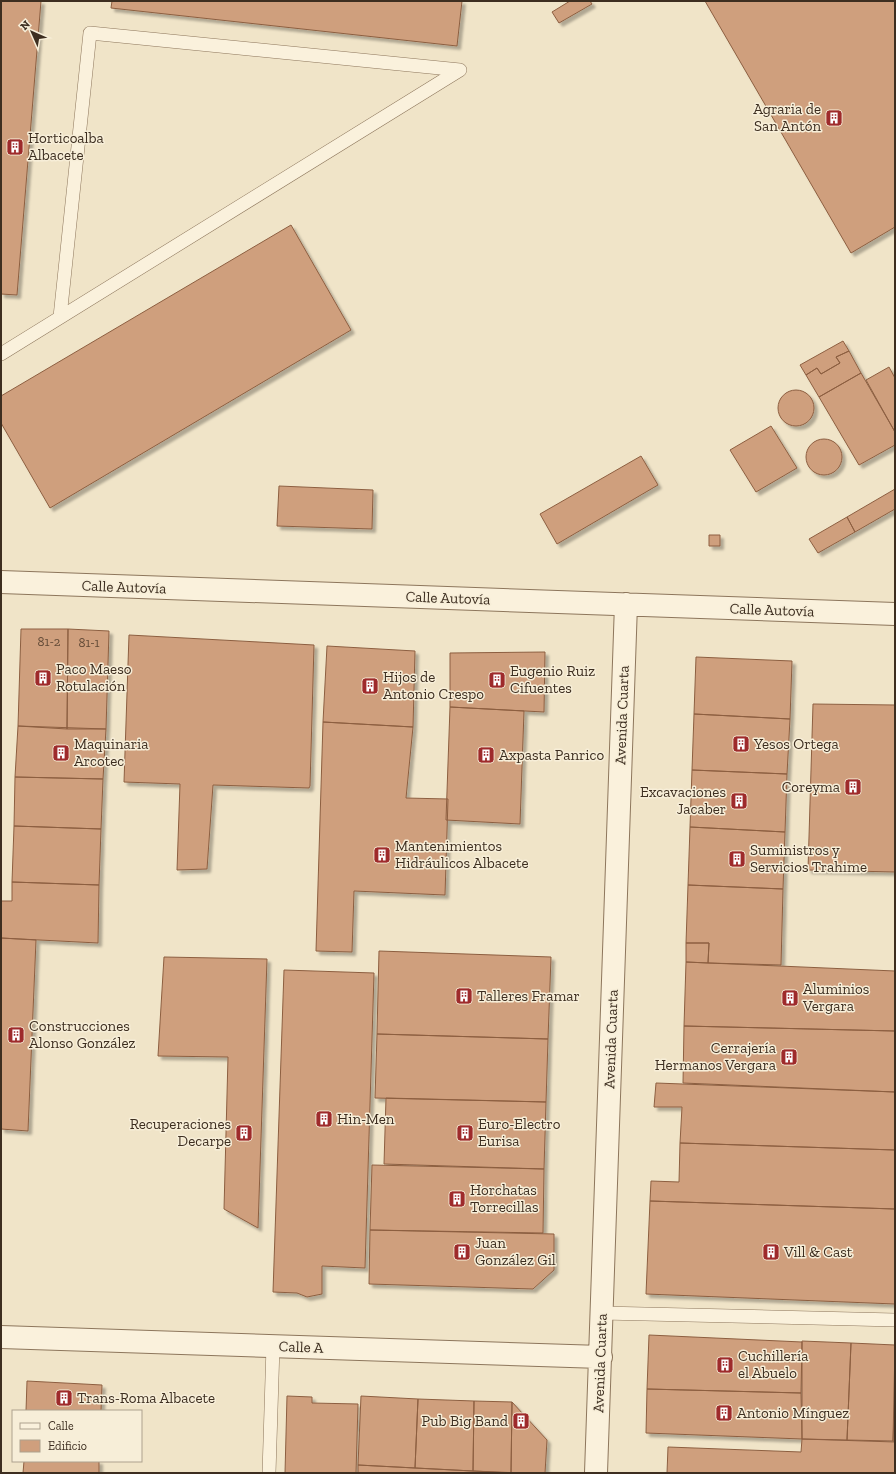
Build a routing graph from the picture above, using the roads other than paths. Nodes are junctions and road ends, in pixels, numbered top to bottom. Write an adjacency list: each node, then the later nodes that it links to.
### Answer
1 (60, 318): 1 (lane); 2 (lane)
2 (1, 354)
3 (1, 582): 4 (lane); 5 (street, Calle Autovía)
4 (1, 595)
5 (626, 604): 6 (street, Calle Autovía); 7 (street, Avenida Cuarta)
6 (895, 614)
7 (602, 1313): 8 (lane); 11 (street, Avenida Cuarta)
8 (895, 1320)
9 (1, 1337): 10 (street, Calle A)
10 (273, 1346): 11 (street, Calle A); 12 (lane)
11 (601, 1357): 13 (street, Avenida Cuarta)
12 (269, 1473)
13 (596, 1473)

